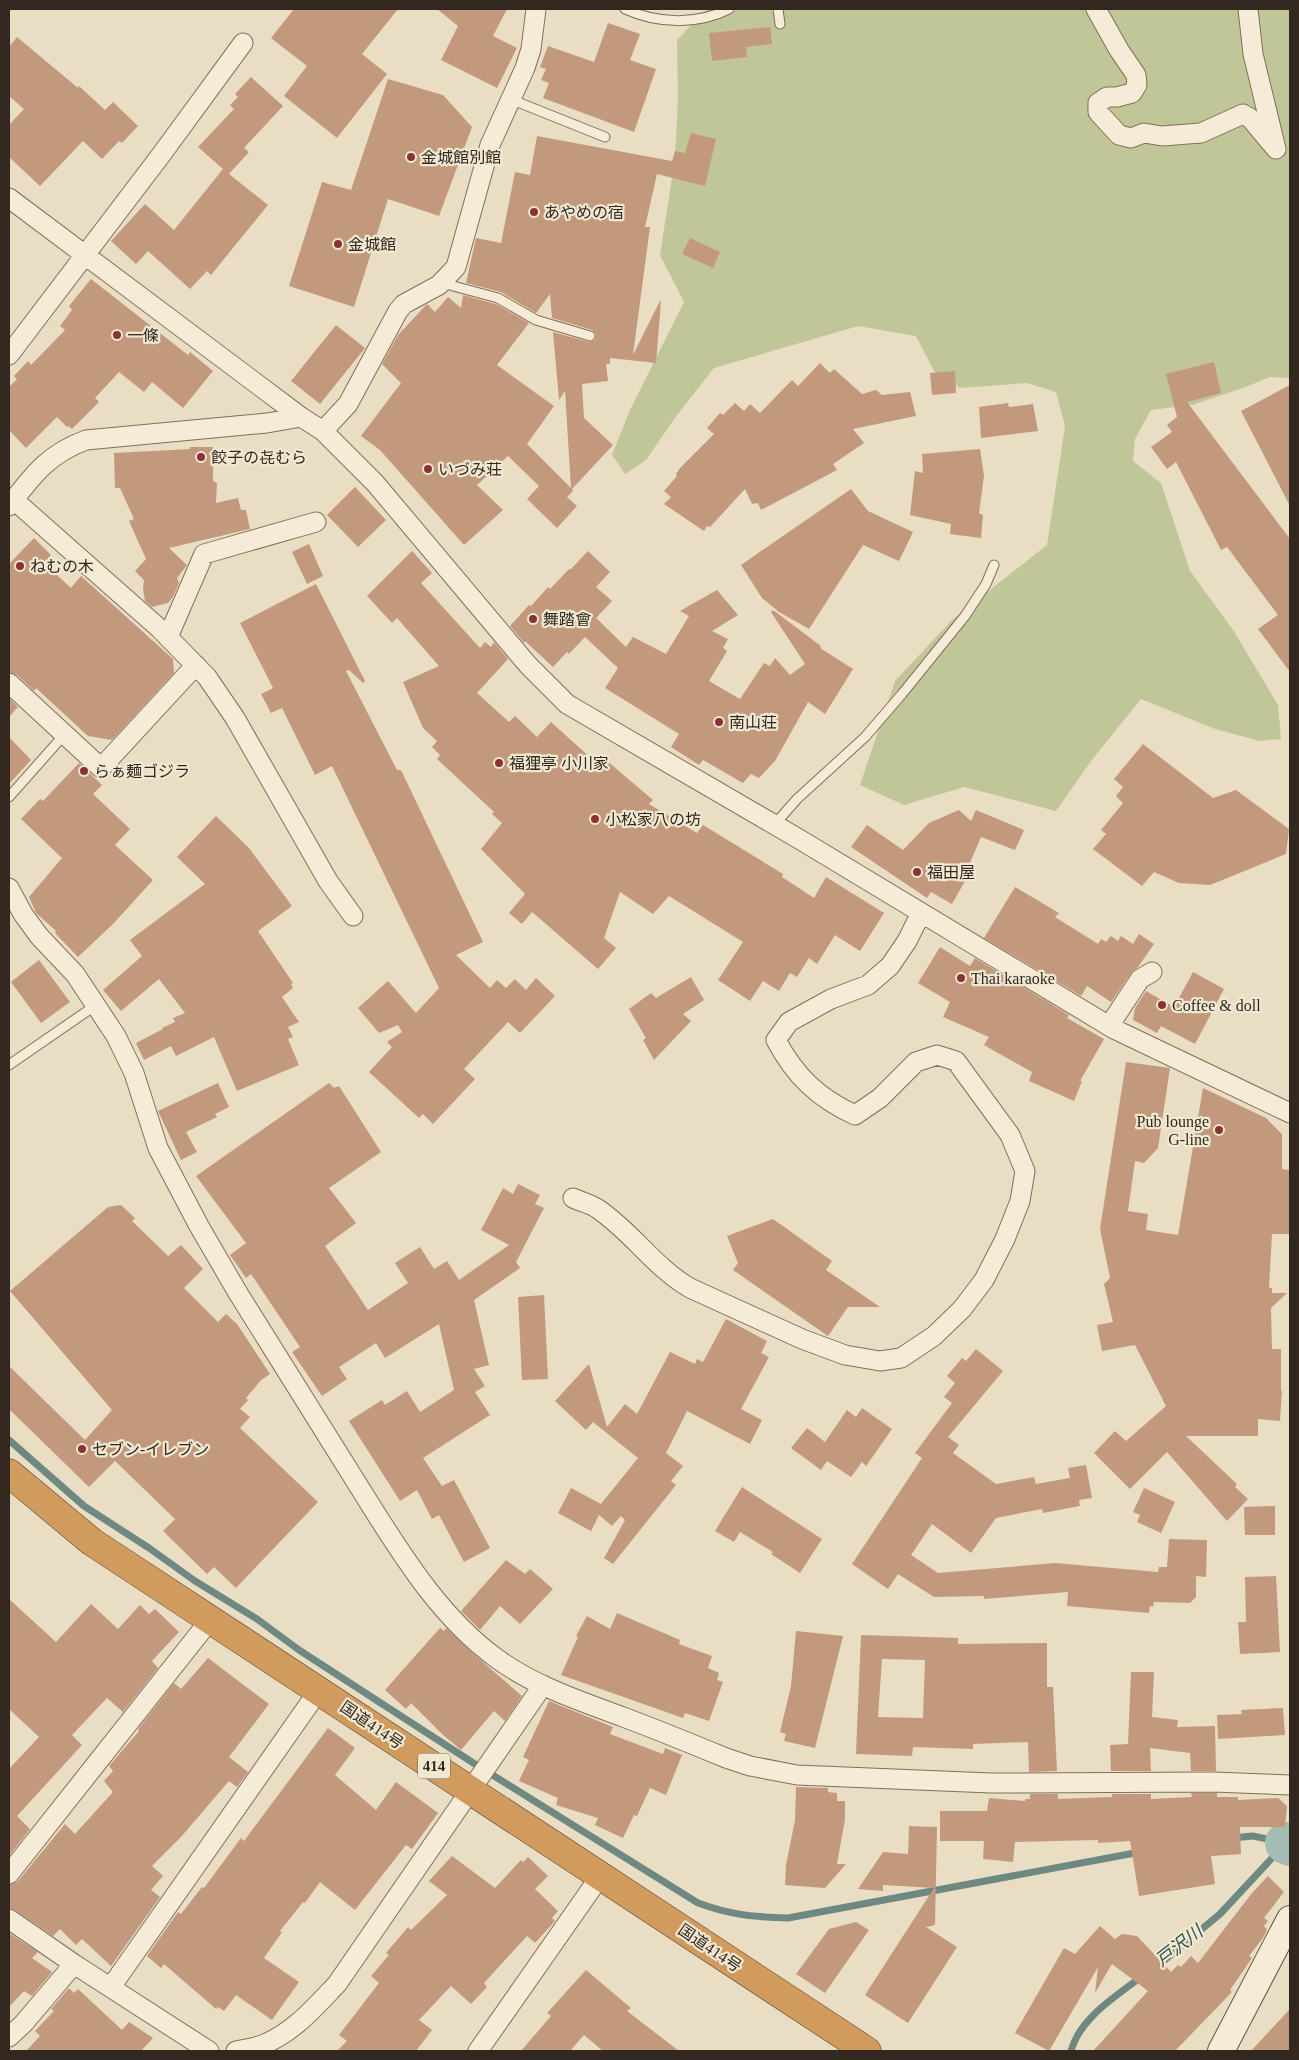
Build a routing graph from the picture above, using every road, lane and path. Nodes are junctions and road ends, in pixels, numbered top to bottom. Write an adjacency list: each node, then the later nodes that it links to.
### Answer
1 (536, 9): 9 (street)
2 (625, 9): 3 (lane)
3 (729, 9)
4 (778, 9): 7 (lane)
5 (1096, 9): 6 (street)
6 (1248, 9)
7 (780, 24)
8 (243, 43): 12 (street)
9 (510, 99): 10 (lane); 13 (street)
10 (605, 137)
11 (9, 198): 12 (street)
12 (84, 256): 15 (street); 16 (street)
13 (442, 283): 14 (lane); 17 (street)
14 (590, 336)
15 (9, 355)
16 (301, 417): 17 (street); 18 (street)
17 (323, 431): 26 (street)
18 (11, 503): 21 (street)
19 (316, 522): 21 (street)
20 (994, 565): 26 (lane)
21 (168, 637): 22 (street)
22 (196, 665): 24 (street); 29 (street)
23 (9, 683): 24 (street)
24 (64, 735): 25 (lane)
25 (9, 797)
26 (774, 824): 28 (street)
27 (9, 888): 31 (street)
28 (921, 913): 32 (street); 35 (street)
29 (353, 916)
30 (1152, 972): 32 (street)
31 (96, 1004): 33 (lane); 38 (street)
32 (1109, 1026): 34 (street)
33 (9, 1066)
34 (1290, 1113)
35 (573, 1198)
36 (9, 1473): 37 (highway, 国道414号 / 414)
37 (210, 1620): 39 (highway, 国道414号 / 414); 42 (street)
38 (543, 1685): 40 (street); 41 (street)
39 (319, 1690): 41 (highway, 国道414号 / 414); 47 (street)
40 (1290, 1784)
41 (474, 1787): 43 (highway, 国道414号 / 414); 51 (street)
42 (9, 1874)
43 (601, 1875): 52 (street); 53 (highway, 国道414号 / 414)
44 (9, 1919): 46 (street)
45 (1290, 1919): 54 (main road)
46 (74, 1964): 47 (street); 48 (street)
47 (111, 1987): 49 (street)
48 (9, 2036)
49 (185, 2046): 50 (street)
50 (209, 2051)
51 (236, 2051)
52 (478, 2051)
53 (867, 2051)
54 (1221, 2051)

